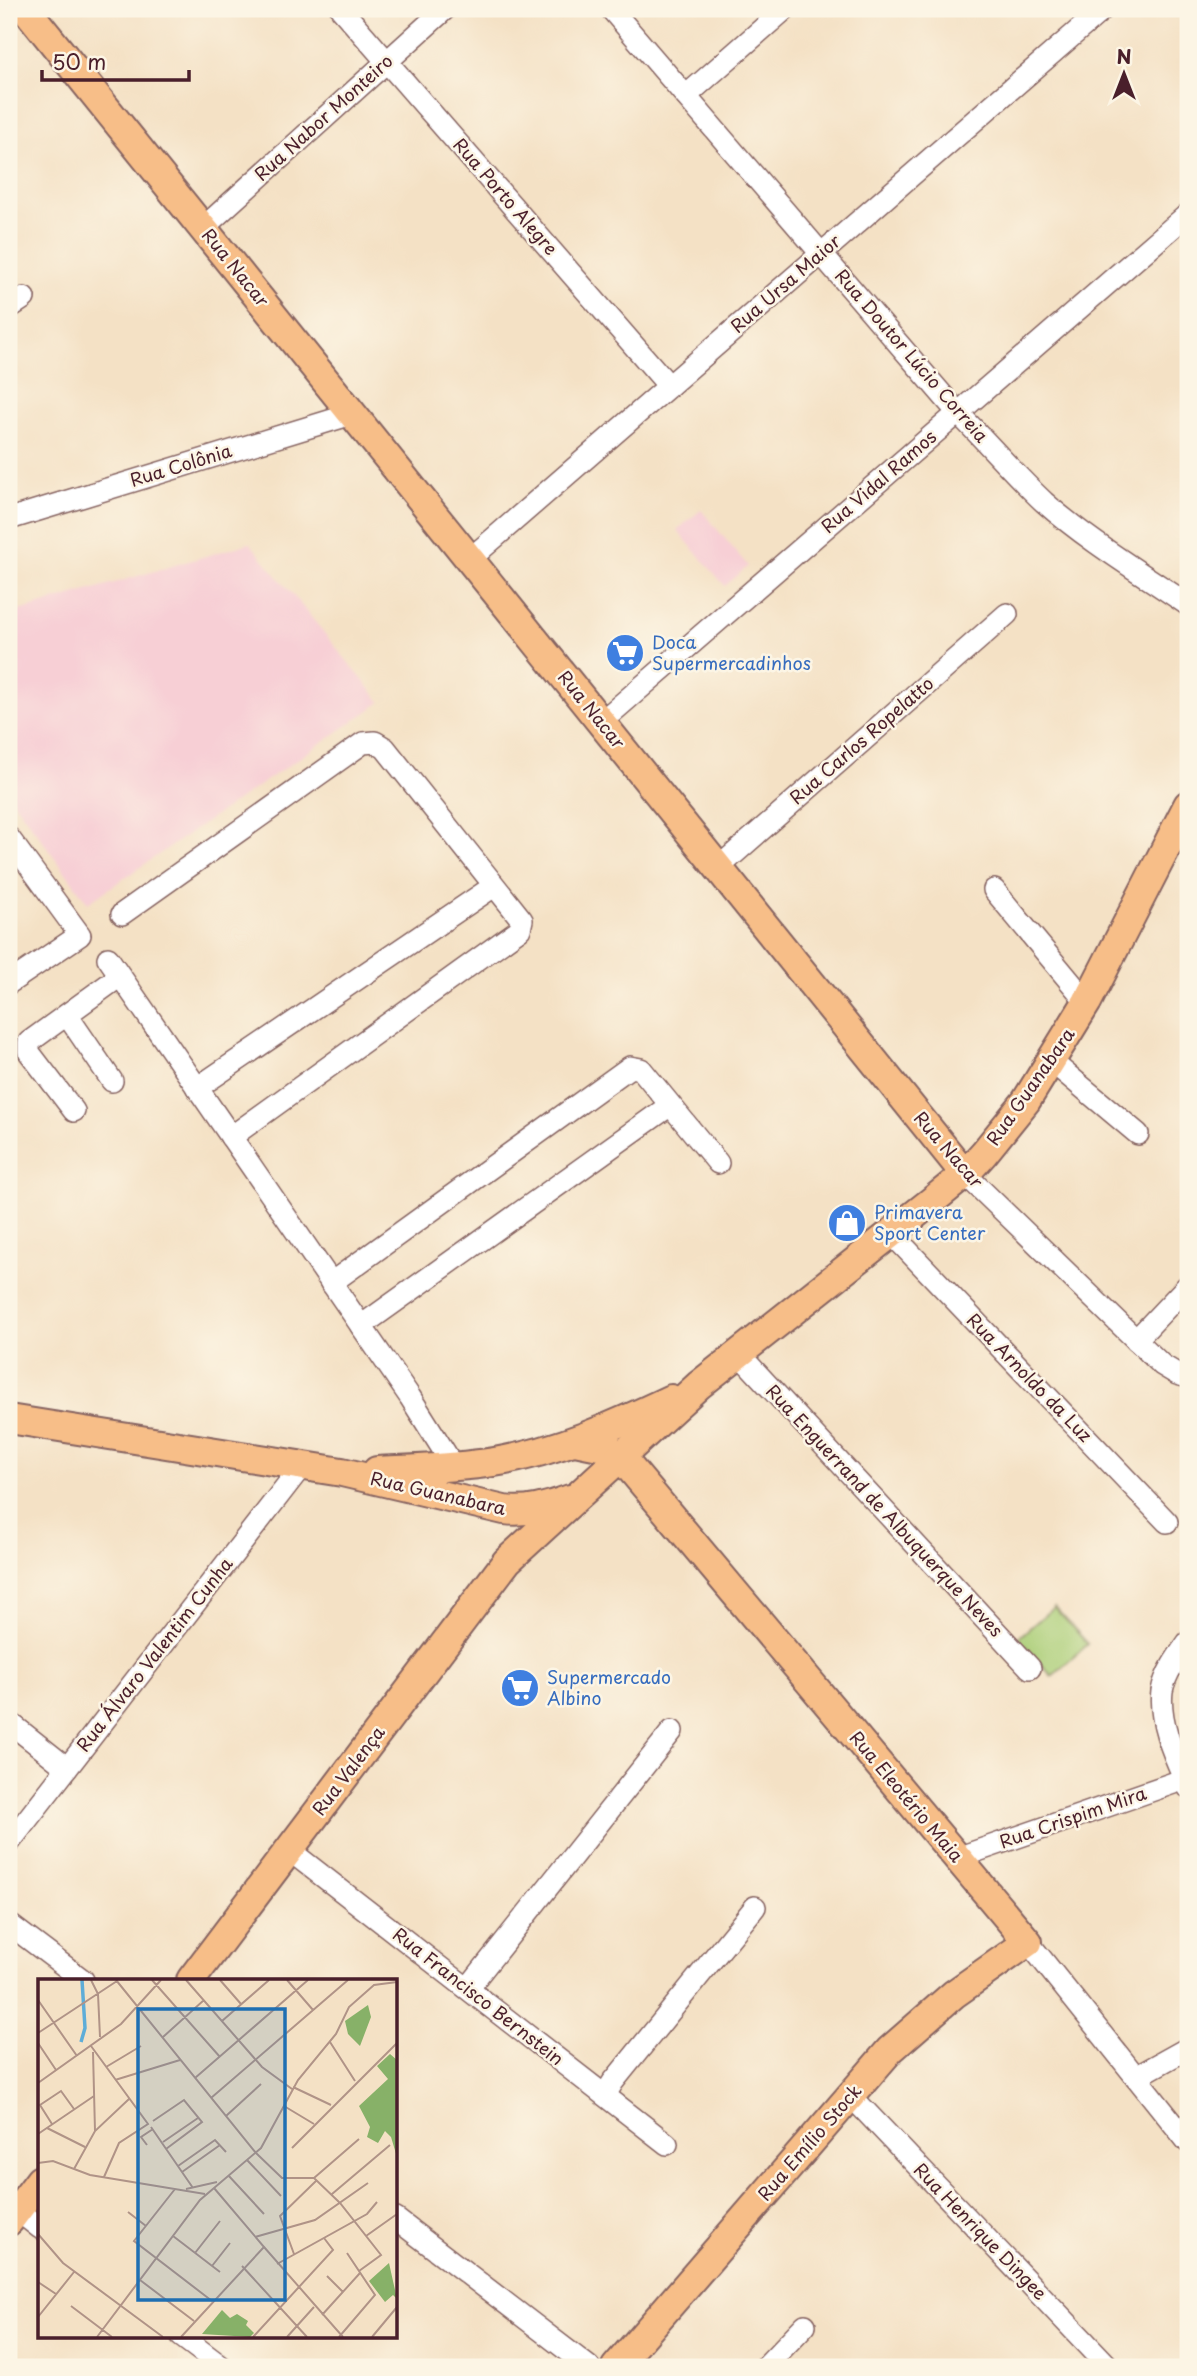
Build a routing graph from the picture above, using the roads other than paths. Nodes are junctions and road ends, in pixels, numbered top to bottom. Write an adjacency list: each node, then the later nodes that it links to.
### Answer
1 (26, 9): 10 (main road, Rua Nacar)
2 (341, 9): 7 (street, Rua Porto Alegre)
3 (444, 9): 7 (street, Rua Nabor Monteiro)
4 (611, 9): 8 (street, Rua Doutor Lúcio Correia)
5 (785, 9): 8 (street)
6 (1103, 9): 11 (street, Rua Ursa Maior)
7 (387, 61): 10 (street, Rua Nabor Monteiro); 12 (street, Rua Porto Alegre)
8 (686, 96): 11 (street, Rua Doutor Lúcio Correia)
9 (1188, 214): 13 (street, Rua Vidal Ramos)
10 (203, 228): 14 (main road, Rua Nacar)
11 (821, 253): 12 (street, Rua Ursa Maior); 13 (street, Rua Doutor Lúcio Correia)
12 (669, 386): 16 (street, Rua Ursa Maior)
13 (958, 413): 17 (street, Rua Doutor Lúcio Correia); 19 (street, Rua Vidal Ramos)
14 (352, 414): 15 (street, Rua Colônia); 16 (main road, Rua Nacar)
15 (9, 519)
16 (470, 559): 19 (main road, Rua Nacar)
17 (1188, 605)
18 (1006, 614): 22 (street, Rua Carlos Ropelatto)
19 (601, 722): 22 (main road, Rua Nacar)
20 (1188, 805): 29 (main road, Rua Guanabara)
21 (9, 838): 28 (street)
22 (718, 868): 39 (main road, Rua Nacar)
23 (494, 886): 25 (street); 33 (street); 37 (street)
24 (994, 890): 29 (street)
25 (122, 914)
26 (108, 958): 27 (street)
27 (120, 976): 30 (street); 33 (street)
28 (9, 983)
29 (1087, 1002): 31 (main road, Rua Guanabara)
30 (67, 1015): 32 (street); 35 (street)
31 (1051, 1061): 36 (street); 39 (main road, Rua Guanabara)
32 (113, 1082)
33 (198, 1088): 37 (street)
34 (669, 1106): 38 (street); 41 (street); 43 (street)
35 (74, 1111)
36 (1138, 1134)
37 (231, 1137): 41 (street)
38 (718, 1163)
39 (965, 1174): 40 (main road, Rua Guanabara); 44 (street, Rua Nacar)
40 (892, 1234): 45 (main road, Rua Guanabara); 57 (street, Rua Arnoldo da Luz)
41 (331, 1283): 43 (street)
42 (1188, 1285): 44 (street)
43 (361, 1326): 53 (street)
44 (1136, 1340): 46 (street, Rua Nacar)
45 (739, 1354): 47 (main road, Rua Guanabara); 60 (street, Rua Enguerrand de Albuquerque Neves)
46 (1188, 1377)
47 (699, 1385): 49 (main road, Rua Guanabara); 50 (main road, Rua Guanabara)
48 (9, 1419): 52 (main road, Rua Guanabara)
49 (575, 1441): 50 (main road); 51 (main road, Rua Guanabara); 55 (main road)
50 (620, 1456): 55 (main road, Rua Guanabara); 67 (main road, Rua Eleotério Maia)
51 (498, 1461): 53 (main road, Rua Guanabara); 56 (main road)
52 (301, 1467): 54 (main road, Rua Guanabara); 63 (street, Rua Álvaro Valentim Cunha)
53 (454, 1467): 54 (main road, Rua Guanabara); 56 (main road)
54 (342, 1472): 56 (main road, Rua Guanabara)
55 (583, 1489): 56 (main road, Rua Guanabara); 58 (main road, Rua Valença)
56 (503, 1510): 58 (main road)
57 (1167, 1522)
58 (507, 1561): 66 (main road, Rua Valença)
59 (1188, 1642): 64 (street)
60 (1030, 1668)
61 (9, 1722): 63 (street)
62 (672, 1731): 73 (street)
63 (67, 1768): 65 (street, Rua Álvaro Valentim Cunha)
64 (1187, 1782): 67 (street, Rua Crispim Mira)
65 (9, 1843)
66 (289, 1850): 72 (main road, Rua Valença); 73 (street, Rua Francisco Bernstein)
67 (957, 1858): 70 (main road, Rua Eleotério Maia)
68 (755, 1907): 76 (street)
69 (9, 1924): 71 (street)
70 (1028, 1942): 75 (street, Rua Eleotério Maia); 77 (main road, Rua Emílio Stock)
71 (82, 1979)
72 (192, 1979)
73 (468, 1988): 76 (street, Rua Francisco Bernstein)
74 (1188, 2048): 75 (street)
75 (1136, 2077): 78 (street, Rua Eleotério Maia)
76 (605, 2095): 79 (street, Rua Francisco Bernstein)
77 (851, 2096): 86 (main road, Rua Emílio Stock); 90 (street, Rua Henrique Dingee)
78 (1188, 2142)
79 (667, 2144)
80 (38, 2183): 81 (main road)
81 (13, 2216): 83 (street)
82 (397, 2220): 88 (street)
83 (38, 2227)
84 (804, 2325): 89 (street)
85 (184, 2338): 87 (street)
86 (620, 2366)
87 (222, 2367)
88 (589, 2367)
89 (765, 2367)
90 (1109, 2367)

